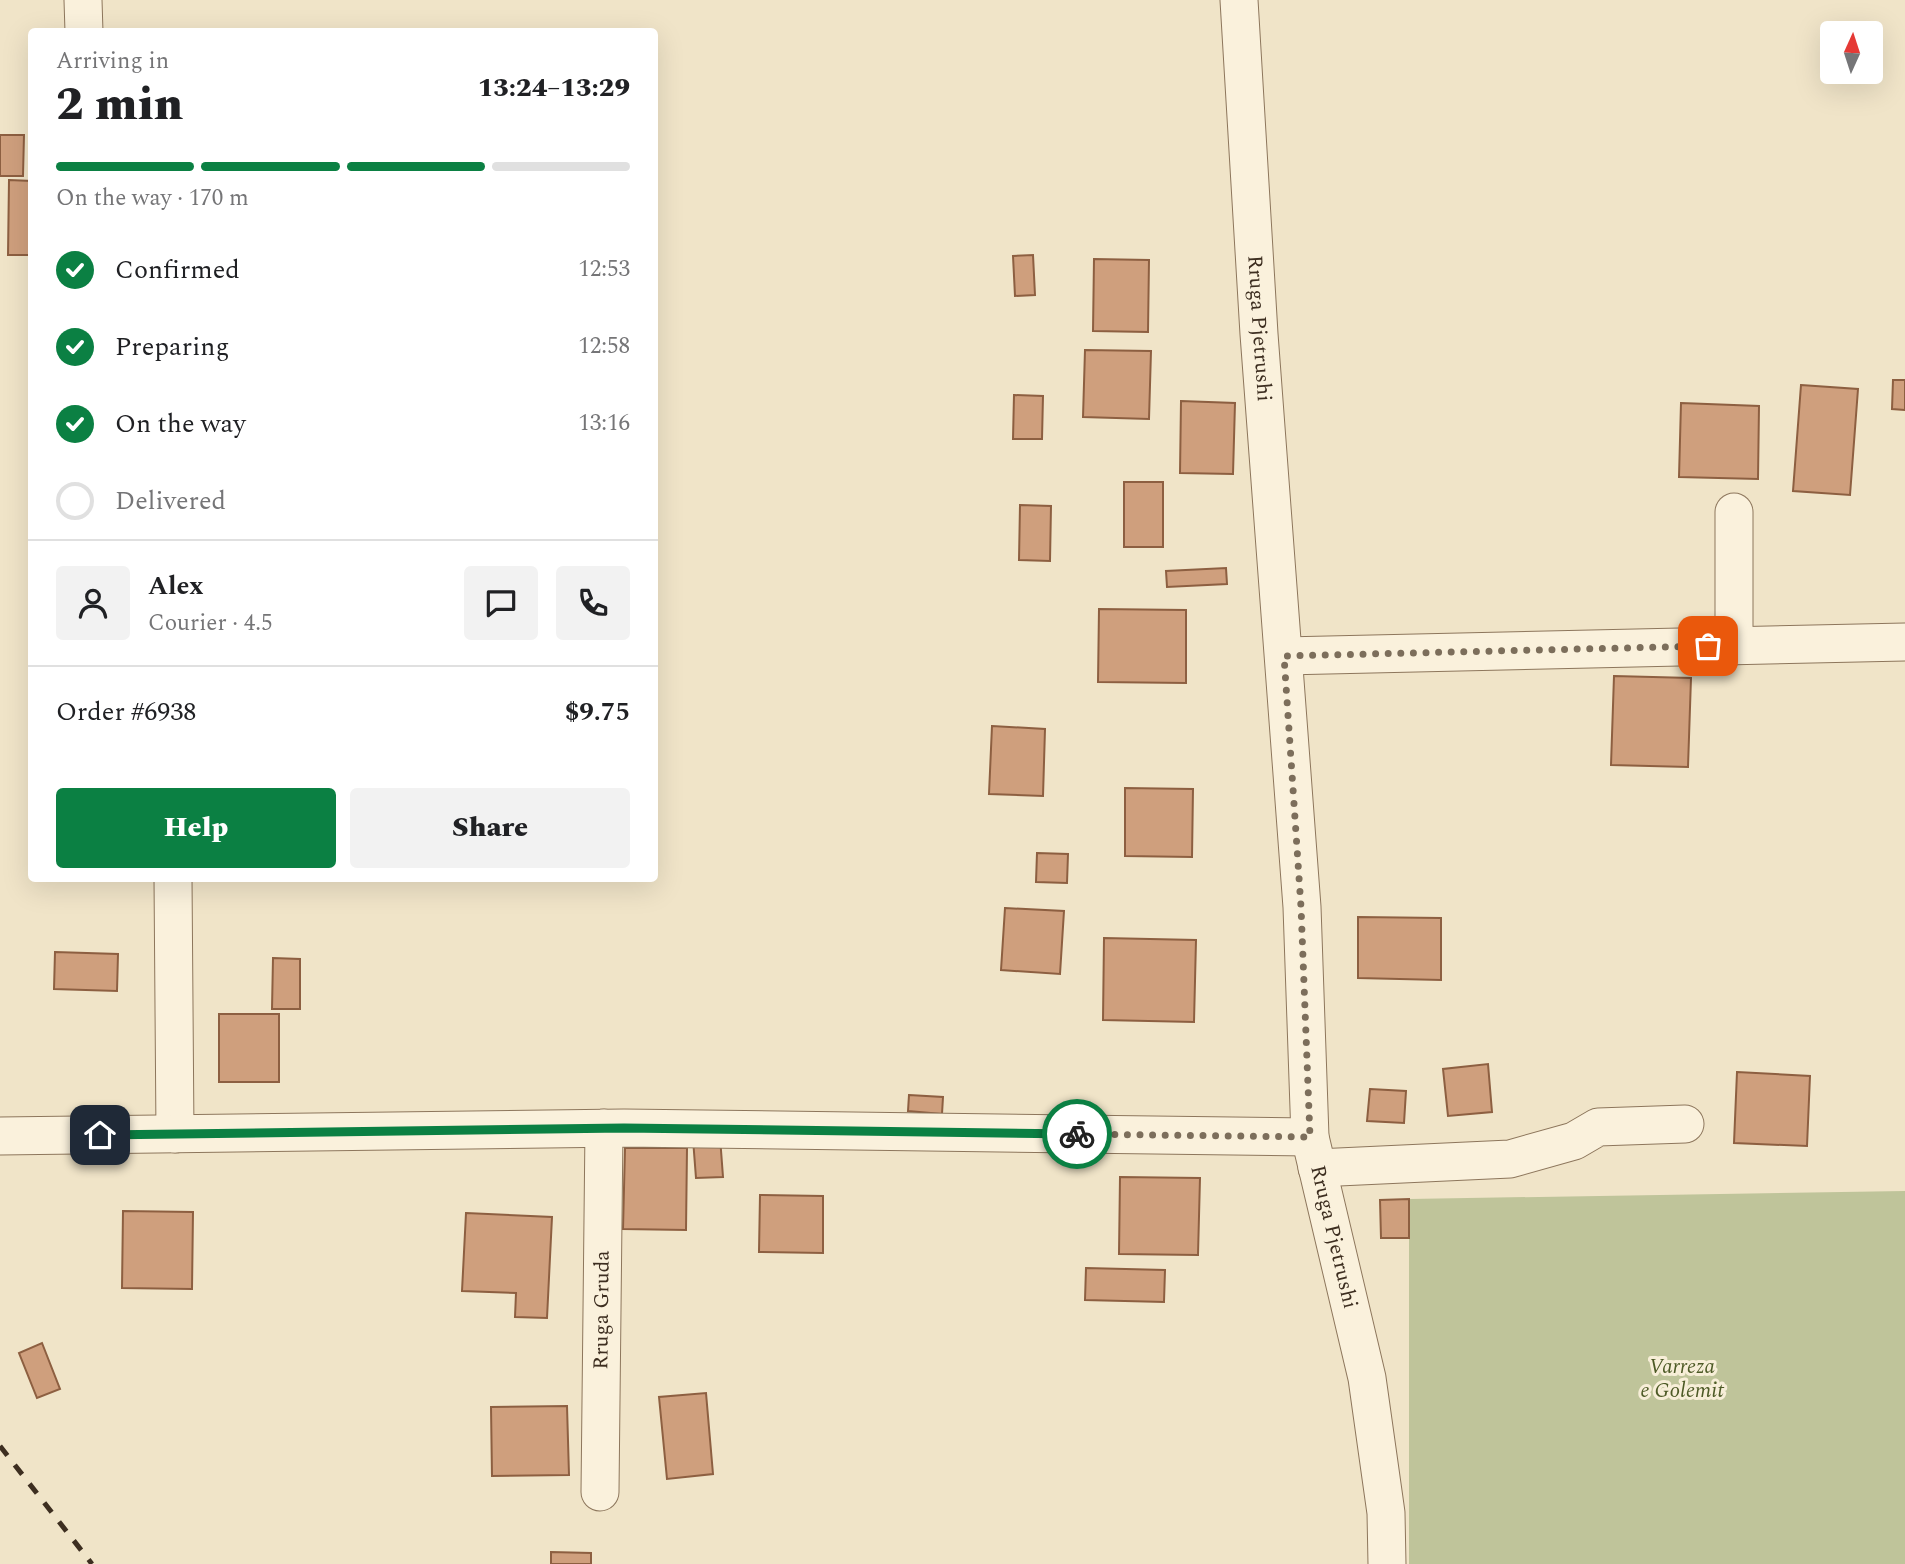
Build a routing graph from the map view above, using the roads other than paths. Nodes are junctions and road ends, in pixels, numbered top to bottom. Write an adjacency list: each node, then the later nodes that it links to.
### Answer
1 (83, 0): 3 (street)
2 (1239, 0): 7 (street, Rruga Pjetrushi)
3 (85, 28)
4 (1734, 512): 6 (street)
5 (1905, 642): 6 (street)
6 (1734, 646): 7 (street)
7 (1284, 656): 13 (street, Rruga Pjetrushi)
8 (173, 882): 11 (street)
9 (1685, 1124): 13 (street)
10 (604, 1128): 11 (street); 13 (street); 14 (street, Rruga Gruda)
11 (175, 1134): 12 (street)
12 (0, 1136)
13 (1313, 1153): 15 (street, Rruga Pjetrushi)
14 (600, 1492)
15 (1387, 1564)

